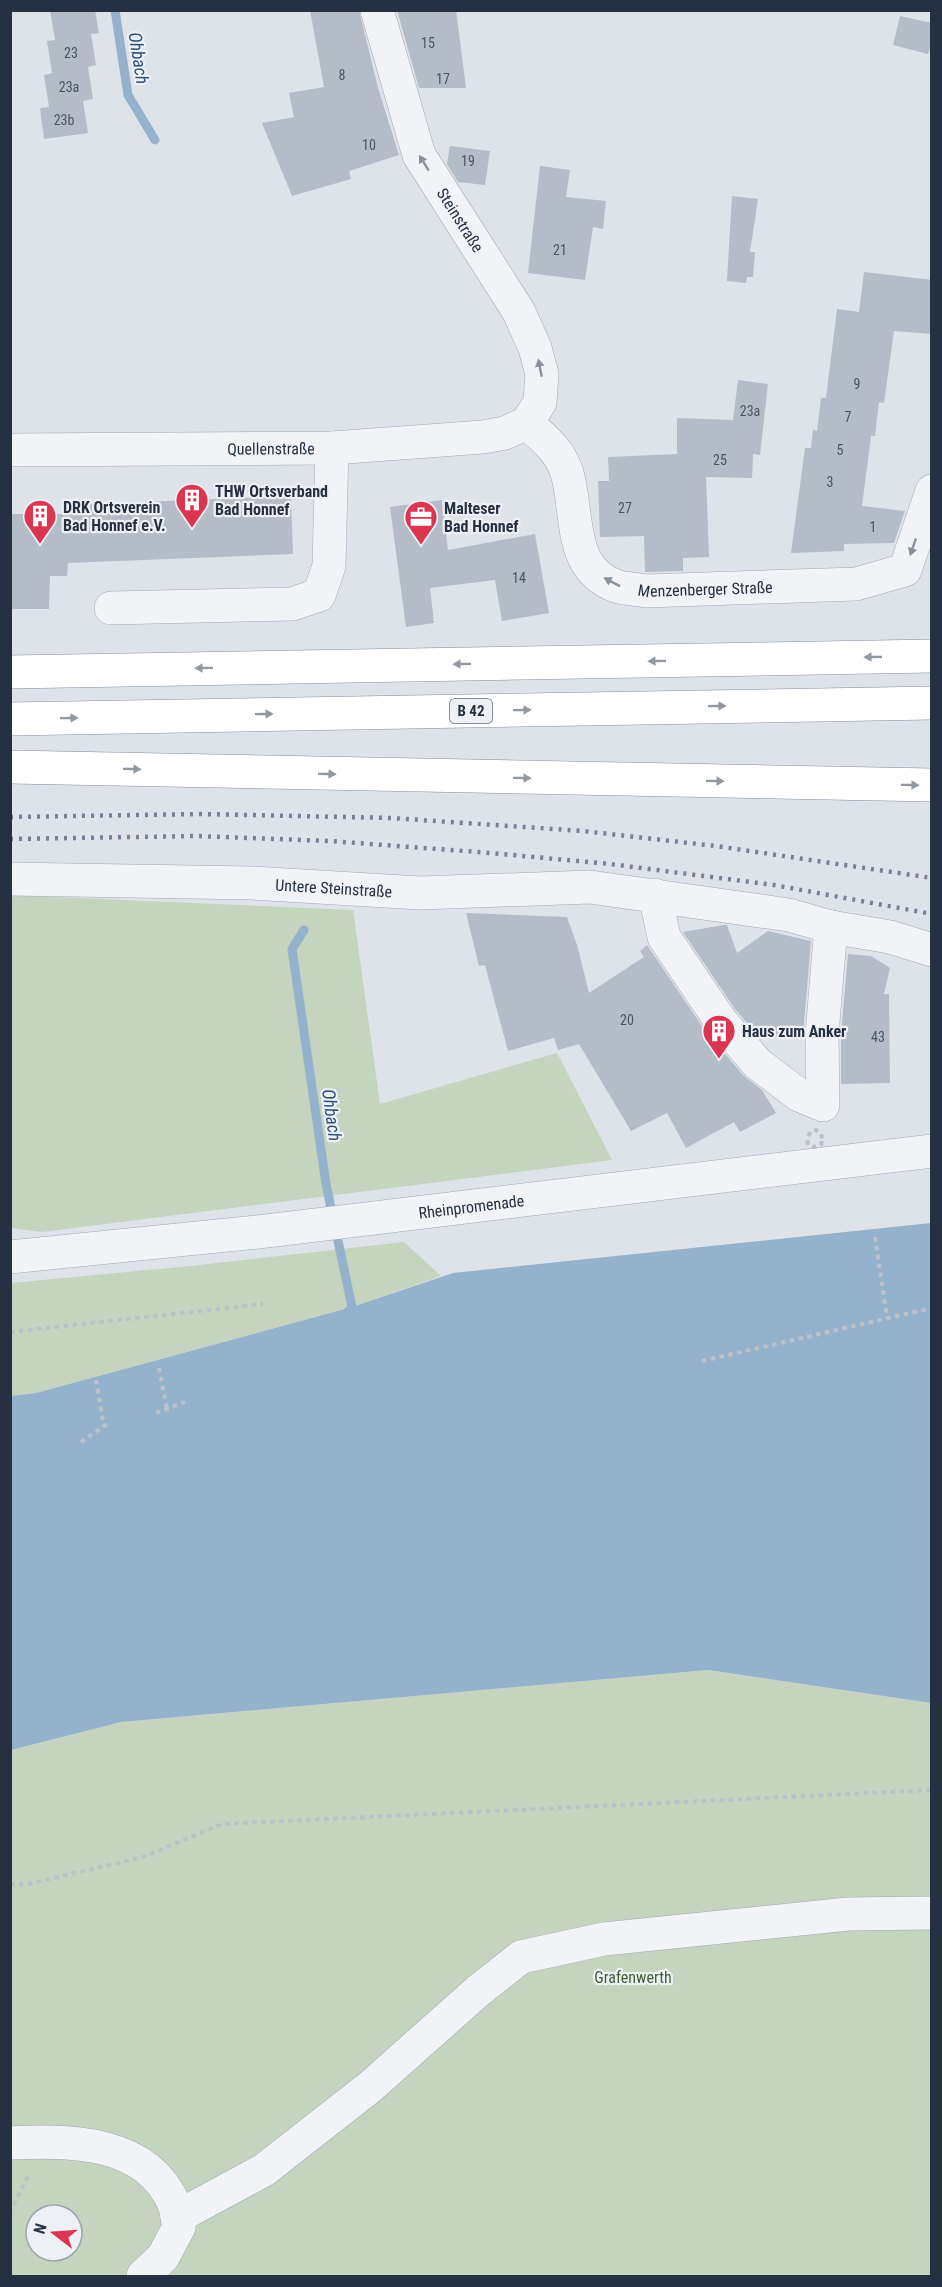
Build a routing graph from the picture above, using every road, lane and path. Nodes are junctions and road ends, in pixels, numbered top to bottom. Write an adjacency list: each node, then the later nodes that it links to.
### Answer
1 (376, 10): 2 (street, Steinstraße, one-way to 1)
2 (527, 423): 3 (street, Quellenstraße); 5 (street, Menzenberger Straße, one-way to 2)
3 (332, 448): 4 (street, Quellenstraße); 6 (street)
4 (10, 450)
5 (932, 492)
6 (111, 608)
7 (932, 656): 8 (highway, one-way to 8)
8 (10, 672)
9 (932, 703): 10 (highway, B 42, one-way to 9)
10 (10, 719)
11 (10, 766): 12 (highway, one-way to 12)
12 (932, 785)
13 (10, 879): 14 (street, Untere Steinstraße)
14 (655, 895): 15 (street, Untere Steinstraße); 15 (street)
15 (831, 927): 16 (street, Untere Steinstraße)
16 (932, 950)
17 (823, 1141): 17 (path, bridge)
18 (932, 1150): 20 (street, Rheinpromenade)
19 (875, 1237): 23 (path)
20 (10, 1257)
21 (263, 1304): 24 (path)
22 (932, 1308): 23 (path)
23 (887, 1318): 25 (path)
24 (10, 1332)
25 (702, 1361)
26 (159, 1368): 29 (path)
27 (96, 1380): 32 (path)
28 (185, 1402): 29 (path)
29 (167, 1409): 30 (path)
30 (156, 1413)
31 (110, 1422): 32 (path)
32 (104, 1427): 33 (path)
33 (81, 1442)
34 (932, 1790): 35 (path)
35 (10, 1885)
36 (932, 1912): 38 (street)
37 (10, 2143): 38 (street)
38 (177, 2217): 39 (street)
39 (143, 2277)

